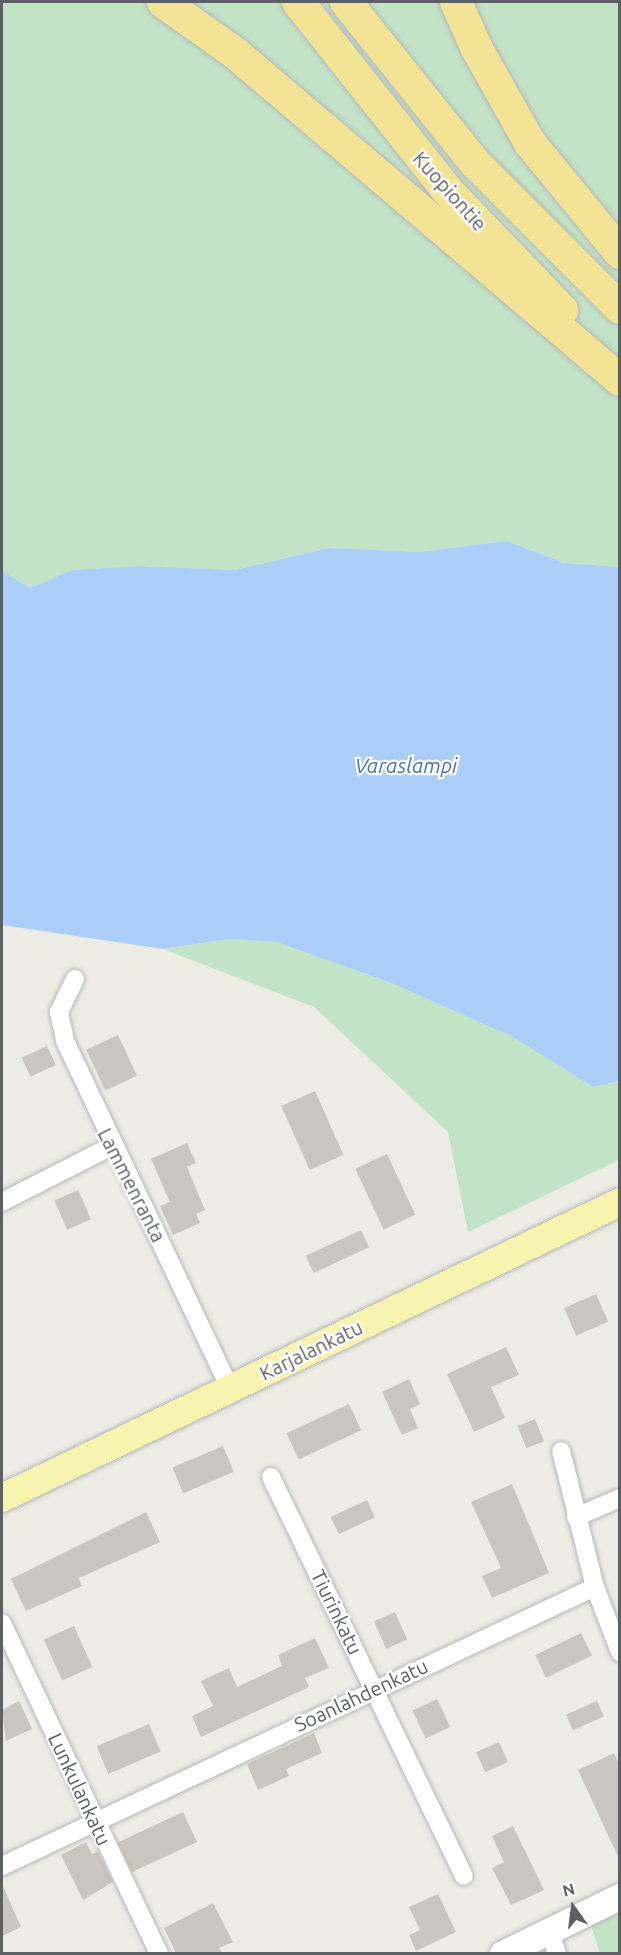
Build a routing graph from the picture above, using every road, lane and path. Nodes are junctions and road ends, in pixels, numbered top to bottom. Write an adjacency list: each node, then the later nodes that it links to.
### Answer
1 (163, 2): 8 (highway)
2 (297, 2): 7 (highway, Kuopiontie)
3 (346, 2): 6 (highway, Kuopiontie)
4 (456, 2): 5 (highway)
5 (620, 253)
6 (620, 308)
7 (620, 366)
8 (620, 380)
9 (75, 979): 10 (street, Lammenranta)
10 (112, 1146): 11 (street); 13 (street, Lammenranta)
11 (2, 1202)
12 (620, 1202): 13 (main road, Karjalankatu)
13 (230, 1388): 16 (main road, Karjalankatu)
14 (561, 1451): 18 (street)
15 (271, 1478): 22 (street, Tiurinkatu)
16 (2, 1497)
17 (620, 1498): 18 (street)
18 (576, 1518): 19 (street)
19 (595, 1587): 21 (street); 22 (street, Soanlahdenkatu)
20 (2, 1623): 23 (street, Lunkulankatu)
21 (620, 1652)
22 (375, 1689): 23 (street, Soanlahdenkatu); 25 (street, Tiurinkatu)
23 (94, 1819): 24 (street, Soanlahdenkatu); 28 (street, Lunkulankatu)
24 (2, 1866)
25 (464, 1876)
26 (620, 1898): 27 (street)
27 (553, 1942): 29 (street)
28 (159, 1953)
29 (503, 1953)

